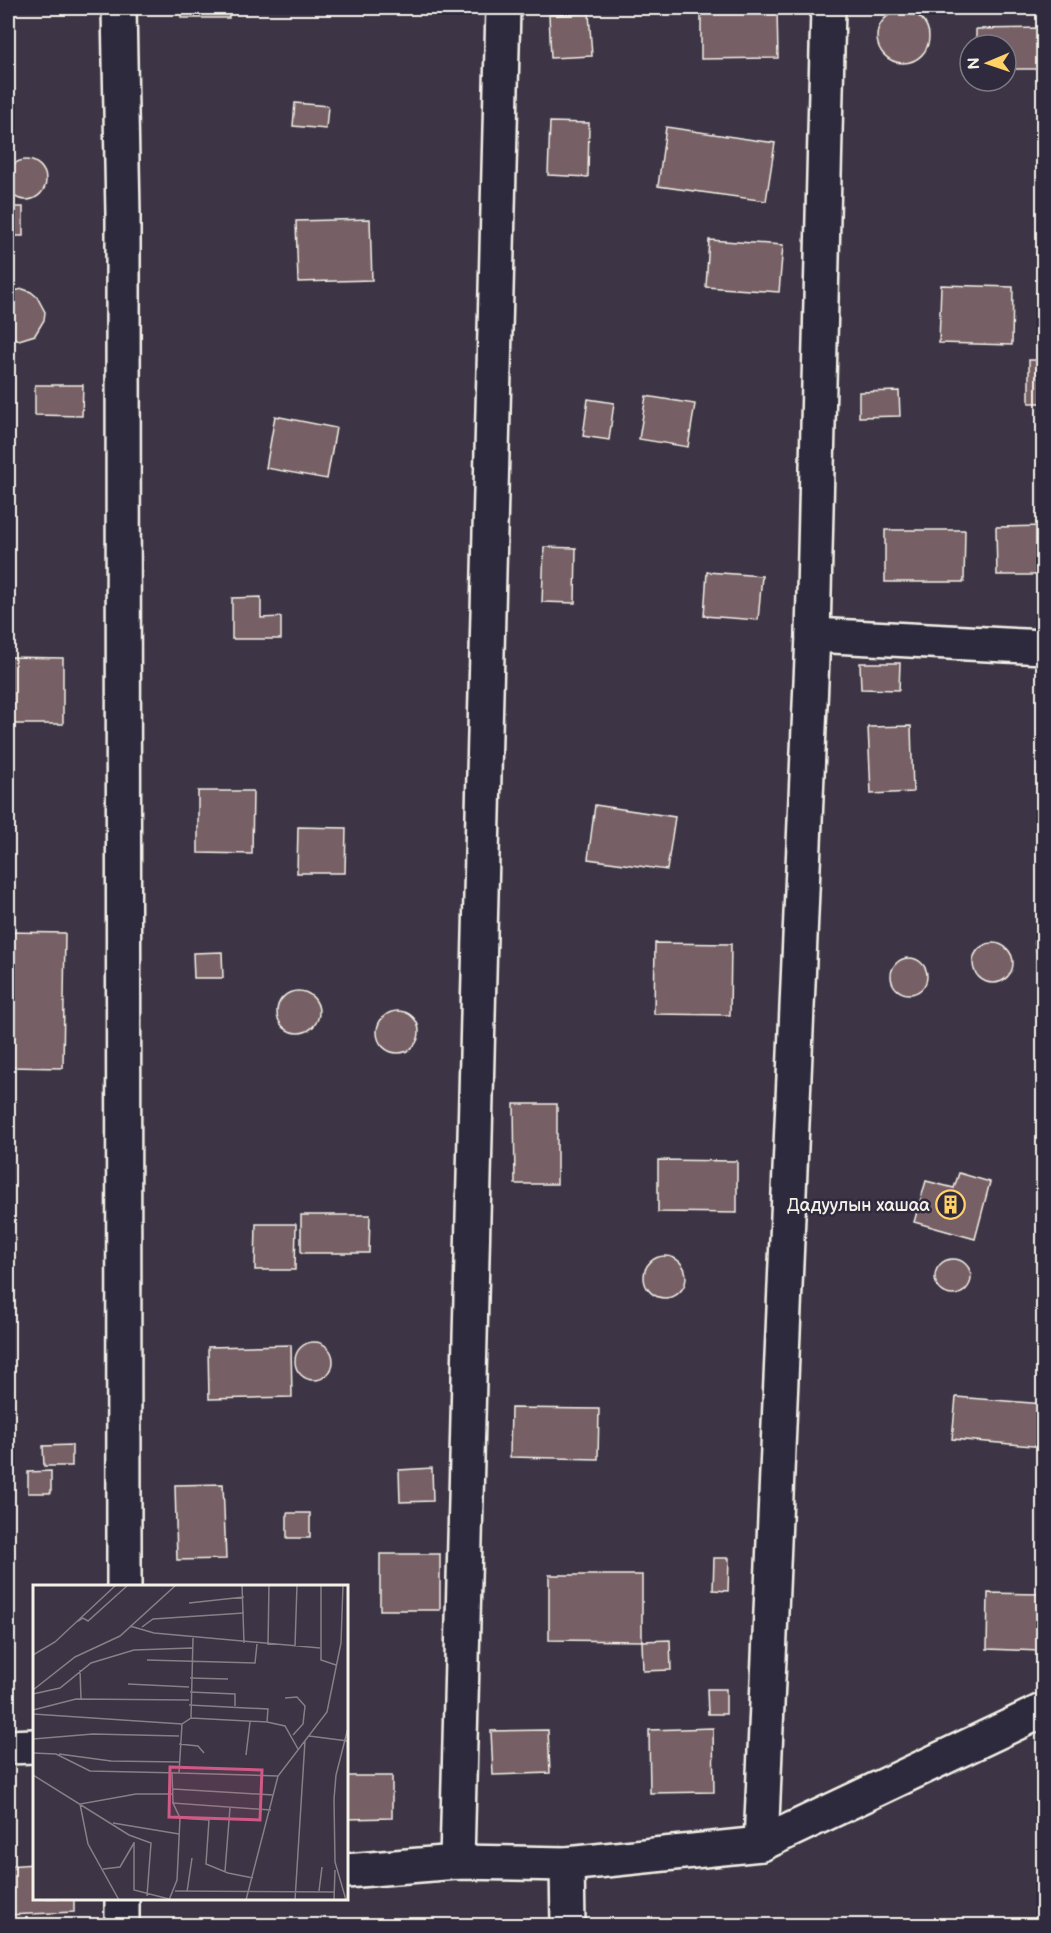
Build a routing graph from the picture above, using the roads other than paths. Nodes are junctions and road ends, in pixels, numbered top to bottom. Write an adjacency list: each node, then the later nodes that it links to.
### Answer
1 (119, 8): 6 (street)
2 (503, 8): 11 (street)
3 (828, 8): 4 (street)
4 (813, 635): 5 (street); 10 (street)
5 (1044, 647)
6 (124, 1585)
7 (1044, 1710): 10 (street)
8 (33, 1746): 9 (street)
9 (8, 1747)
10 (761, 1844): 12 (street)
11 (457, 1862): 12 (street); 13 (street)
12 (567, 1864): 16 (street)
13 (348, 1871)
14 (123, 1900): 15 (street)
15 (122, 1926)
16 (568, 1926)

